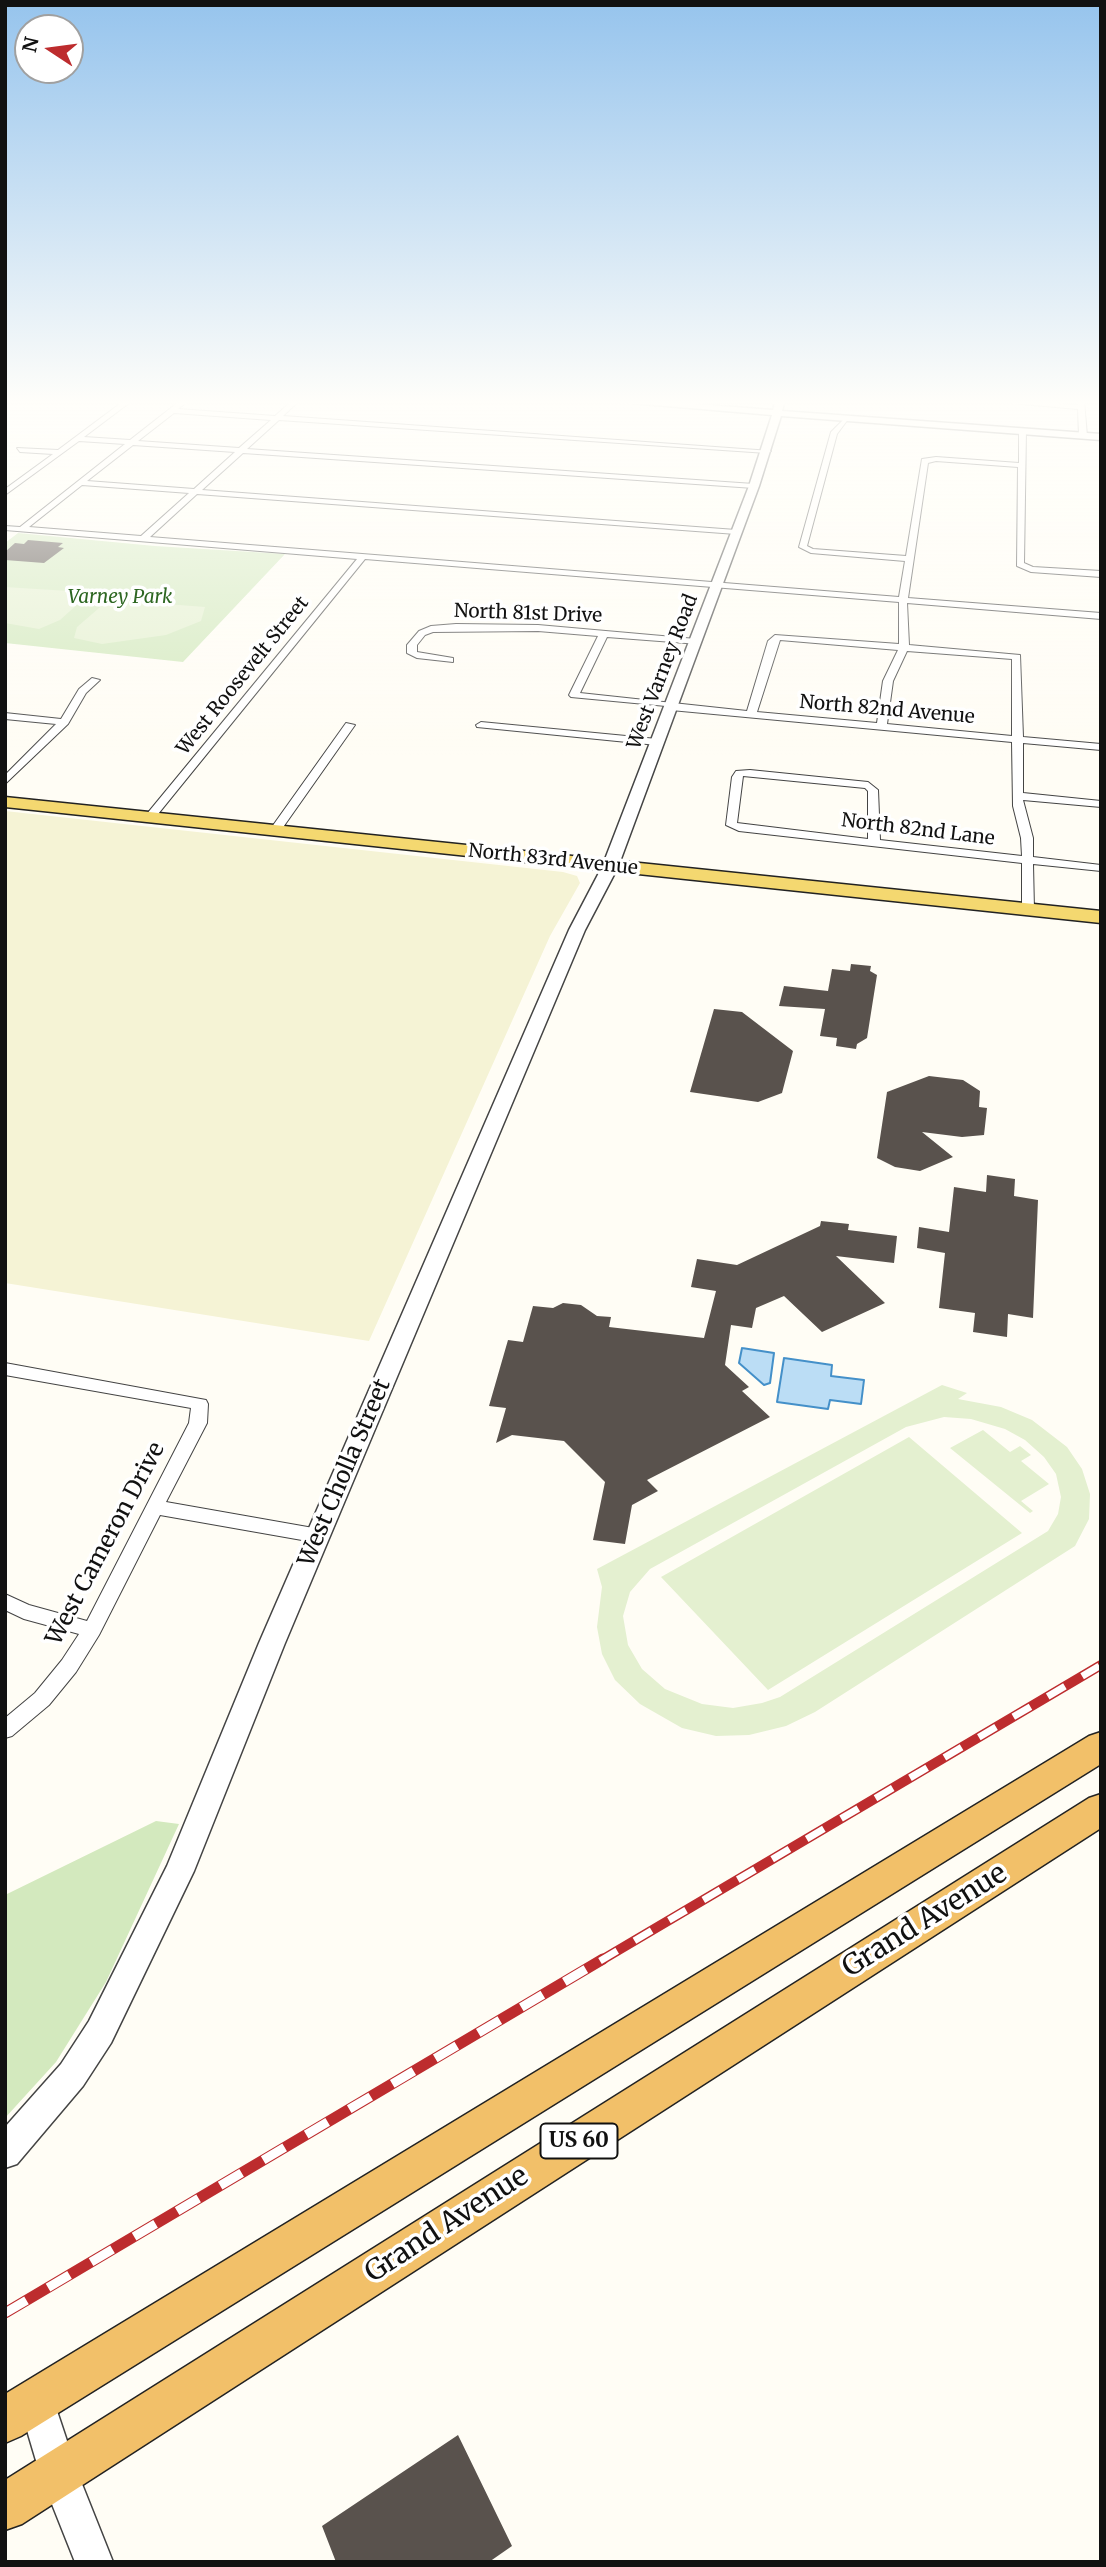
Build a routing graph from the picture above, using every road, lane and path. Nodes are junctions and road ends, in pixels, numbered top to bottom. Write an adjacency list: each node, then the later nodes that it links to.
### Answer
1 (34, 520): 9 (street)
2 (165, 520): 11 (street)
3 (571, 520): 10 (street)
4 (741, 520): 10 (street, West Varney Road)
5 (812, 520): 13 (street)
6 (917, 520): 13 (street)
7 (1022, 520): 14 (street)
8 (5, 528): 9 (street)
9 (22, 529): 11 (street)
10 (736, 532): 15 (street, West Varney Road)
11 (143, 539): 12 (street)
12 (363, 556): 15 (street); 37 (street, West Roosevelt Street)
13 (910, 559): 16 (street)
14 (1101, 574)
15 (716, 585): 16 (street); 19 (street, West Varney Road)
16 (903, 600): 17 (street); 20 (street)
17 (1101, 616)
18 (604, 634): 19 (street, North 81st Drive); 21 (street, North 81st Drive); 23 (street, North 82nd Avenue)
19 (696, 642): 23 (street, West Varney Road)
20 (904, 646): 24 (street); 29 (street); 30 (street)
21 (450, 660)
22 (94, 680): 26 (street)
23 (671, 706): 24 (street, North 82nd Avenue); 31 (street, West Varney Road)
24 (751, 715): 29 (street, North 82nd Avenue)
25 (5, 716): 26 (street)
26 (64, 722): 33 (street)
27 (350, 725): 38 (street)
28 (481, 725): 31 (street)
29 (882, 727): 30 (street, North 82nd Avenue)
30 (1018, 739): 32 (street, North 82nd Avenue); 34 (street)
31 (657, 742): 41 (street, West Varney Road)
32 (1101, 747)
33 (5, 781)
34 (1018, 796): 36 (street); 40 (street)
35 (5, 802): 37 (main road, North 83rd Avenue)
36 (1101, 804)
37 (150, 817): 38 (main road, North 83rd Avenue)
38 (275, 831): 41 (main road, North 83rd Avenue)
39 (874, 842): 39 (street, North 82nd Lane); 40 (street, North 82nd Lane)
40 (1029, 860): 42 (street, North 82nd Lane); 43 (street)
41 (610, 867): 43 (main road, North 83rd Avenue); 47 (street, West Cholla Street)
42 (1101, 868)
43 (1028, 909): 44 (main road, North 83rd Avenue)
44 (1101, 917)
45 (5, 1369): 46 (street, West Cameron Drive)
46 (155, 1507): 47 (street); 49 (street, West Cameron Drive)
47 (319, 1536): 53 (street, West Cholla Street)
48 (5, 1601): 49 (street)
49 (92, 1630): 50 (street, West Cameron Drive)
50 (5, 1730)
51 (1101, 1746): 54 (highway, US 60)
52 (1101, 1809): 55 (highway, Grand Avenue / US 60)
53 (5, 2152)
54 (21, 2410): 55 (street)
55 (59, 2474): 56 (highway, Grand Avenue / US 60); 57 (street)
56 (5, 2507)
57 (94, 2562)

